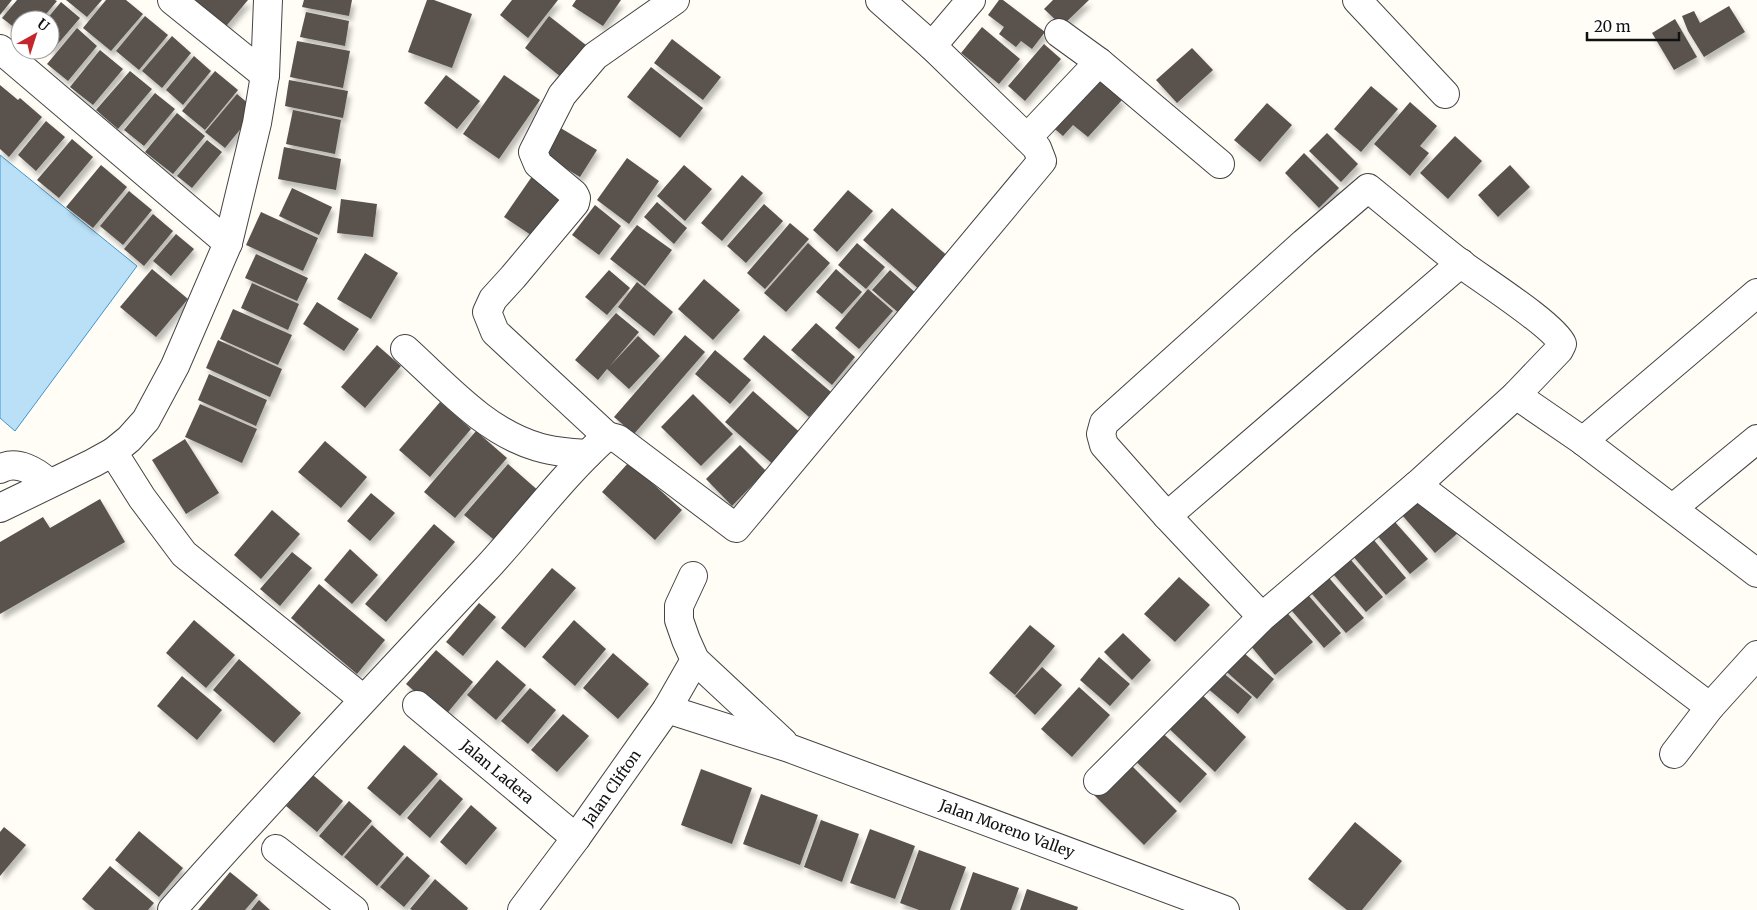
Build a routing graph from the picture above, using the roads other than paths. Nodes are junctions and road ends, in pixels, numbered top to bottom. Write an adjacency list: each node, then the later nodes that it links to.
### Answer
1 (172, 0): 11 (street)
2 (268, 0): 11 (street)
3 (675, 0): 22 (street)
4 (880, 0): 8 (street)
5 (971, 0): 8 (street)
6 (1357, 0): 12 (street)
7 (1059, 33): 10 (street)
8 (932, 46): 13 (street)
9 (0, 49): 15 (street)
10 (1099, 62): 13 (street); 14 (street)
11 (265, 75): 15 (street)
12 (1445, 94)
13 (1027, 138): 22 (street)
14 (1220, 164)
15 (228, 243): 23 (street)
16 (1460, 264): 19 (street); 29 (street); 29 (street)
17 (1757, 293): 21 (street)
18 (405, 349): 22 (street)
19 (1516, 395): 21 (street); 26 (street)
20 (1757, 439): 28 (street)
21 (1583, 442): 28 (street)
22 (597, 445): 35 (street)
23 (113, 452): 25 (street); 35 (street)
24 (0, 470): 25 (street)
25 (49, 483): 27 (street)
26 (1417, 485): 32 (street); 37 (street)
27 (0, 508)
28 (1673, 508): 30 (street)
29 (1167, 516): 32 (street)
30 (1757, 573)
31 (693, 576): 34 (street)
32 (1262, 617): 41 (street)
33 (1757, 654): 37 (street)
34 (695, 660): 38 (street, Jalan Clifton); 39 (street, Jalan Moreno Valley)
35 (363, 700): 44 (street)
36 (417, 705): 42 (street, Jalan Ladera)
37 (1710, 707): 40 (street)
38 (667, 709): 39 (street, Jalan Moreno Valley); 42 (street, Jalan Clifton)
39 (789, 748): 47 (street, Jalan Moreno Valley)
40 (1674, 754)
41 (1098, 781)
42 (576, 838): 46 (street, Jalan Clifton)
43 (276, 849): 45 (street)
44 (172, 910)
45 (354, 910)
46 (522, 910)
47 (1225, 910)

